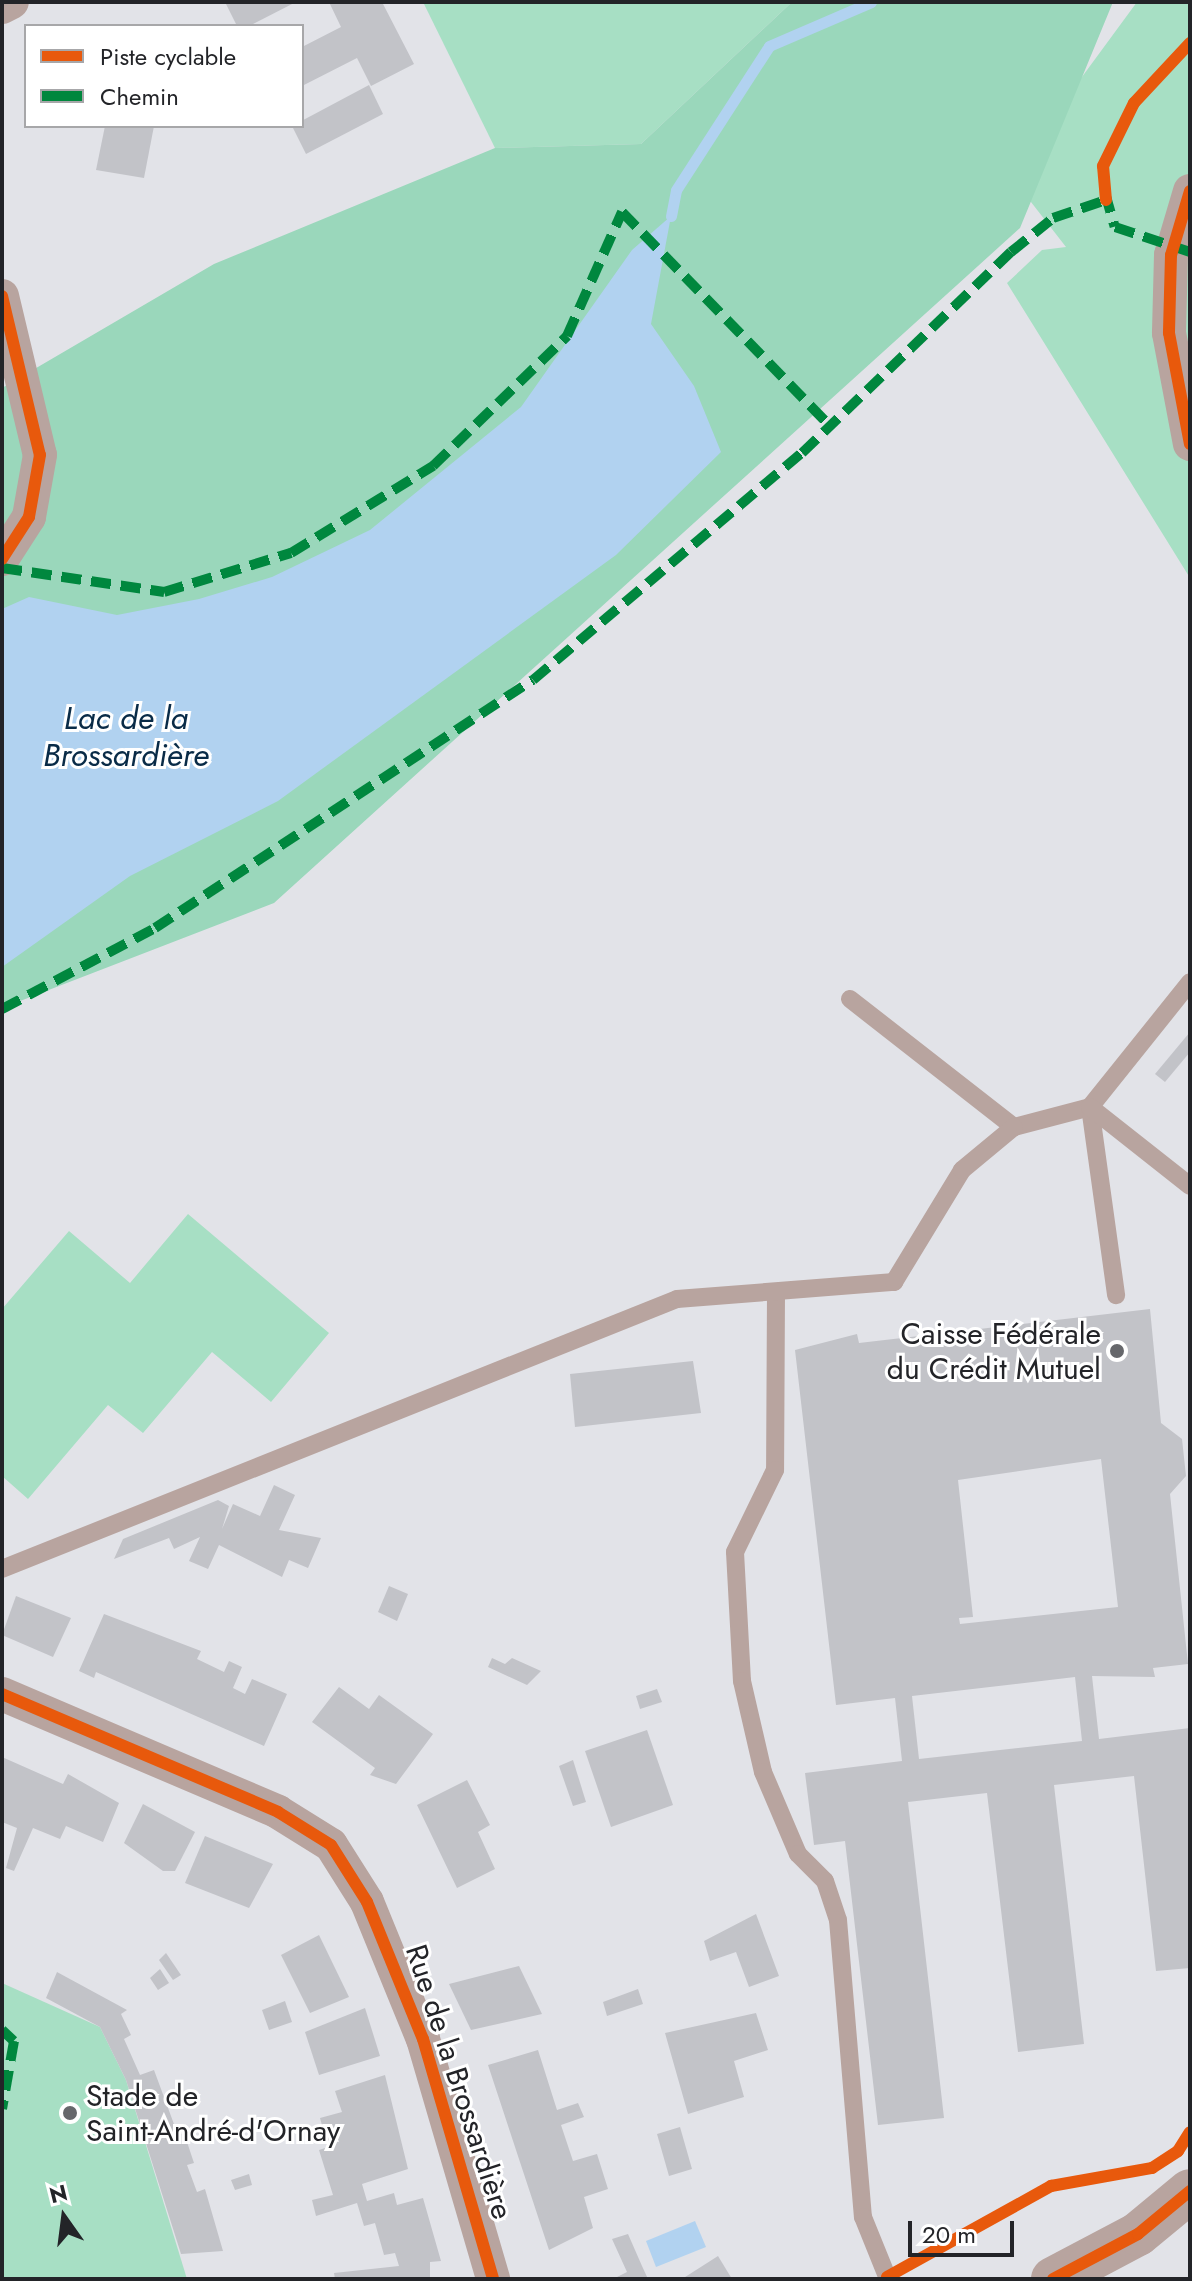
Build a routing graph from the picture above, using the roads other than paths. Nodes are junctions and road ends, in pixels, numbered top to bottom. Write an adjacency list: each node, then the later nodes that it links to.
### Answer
1 (12, 2): 2 (street)
2 (2, 7)
3 (1190, 191): 5 (street)
4 (2, 296): 6 (street)
5 (1190, 444)
6 (2, 559)
7 (1190, 982): 9 (lane)
8 (850, 999): 10 (lane)
9 (1090, 1107): 10 (lane); 11 (lane); 13 (lane)
10 (1014, 1127): 12 (lane)
11 (1190, 1186)
12 (776, 1293): 14 (lane); 18 (lane)
13 (1116, 1295)
14 (2, 1569)
15 (2, 1694): 17 (street, Rue de la Brossardière)
16 (1190, 2191): 19 (street)
17 (493, 2279)
18 (888, 2279)
19 (1053, 2279)

